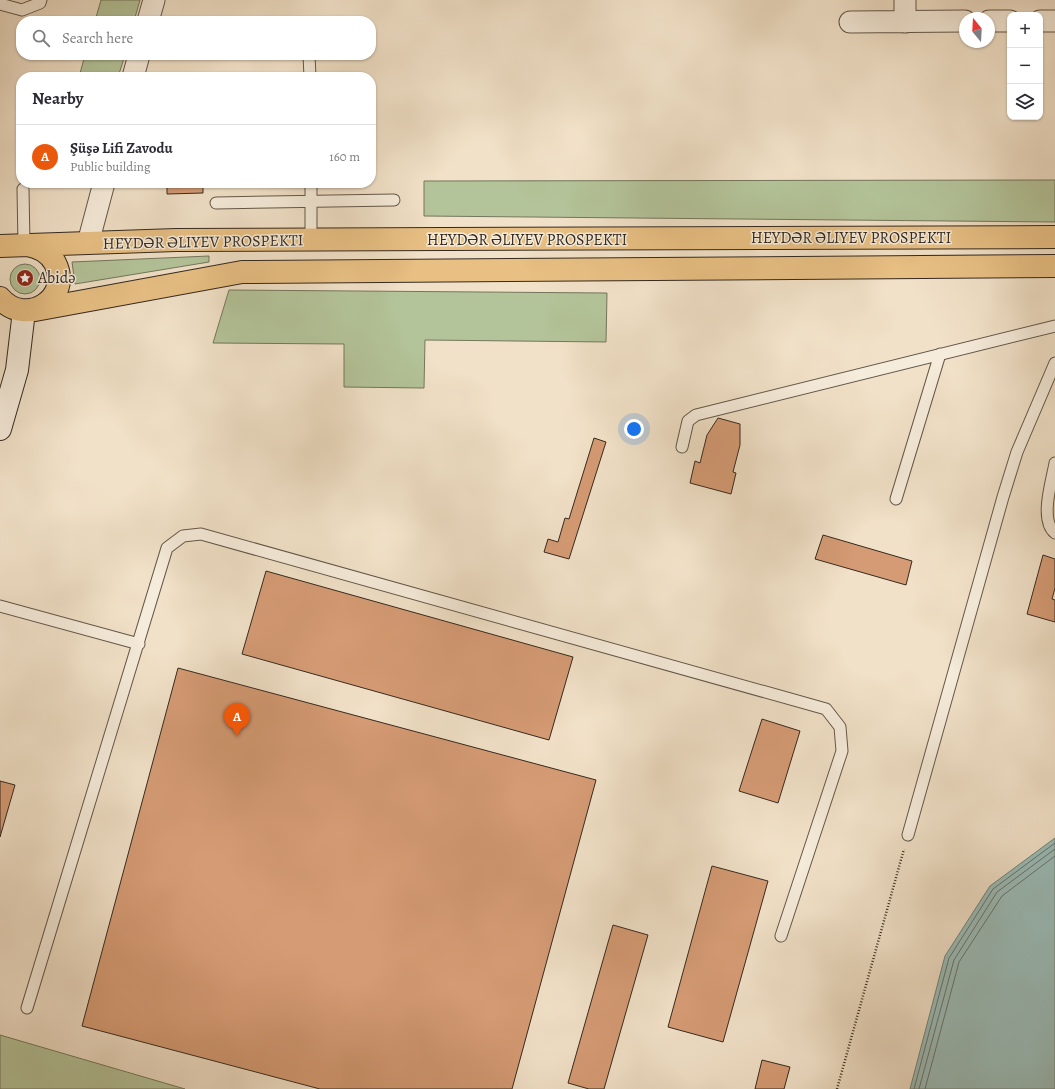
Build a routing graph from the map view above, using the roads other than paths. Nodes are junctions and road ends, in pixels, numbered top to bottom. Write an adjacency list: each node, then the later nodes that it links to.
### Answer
1 (41, 0): 4 (lane)
2 (154, 0): 5 (street)
3 (905, 0): 12 (street)
4 (0, 4)
5 (149, 16)
6 (959, 21): 12 (street)
7 (995, 21): 8 (street)
8 (1007, 21)
9 (1043, 21): 10 (street)
10 (1055, 21)
11 (850, 22): 12 (street)
12 (905, 22)
13 (138, 60): 15 (street)
14 (310, 60): 16 (lane)
15 (134, 72)
16 (310, 72)
17 (103, 188): 25 (street)
18 (311, 188): 22 (lane)
19 (23, 189): 26 (lane)
20 (394, 200): 22 (lane)
21 (216, 202): 22 (lane)
22 (311, 202): 24 (lane)
23 (1055, 237): 24 (main road, HEYDƏR ƏLIYEV PROSPEKTI)
24 (311, 241): 25 (main road, HEYDƏR ƏLIYEV PROSPEKTI)
25 (88, 243): 26 (main road, HEYDƏR ƏLIYEV PROSPEKTI)
26 (24, 245): 27 (main road, HEYDƏR ƏLIYEV PROSPEKTI); 28 (main road); 32 (main road)
27 (0, 246)
28 (0, 258)
29 (1055, 266): 32 (main road, HEYDƏR ƏLIYEV PROSPEKTI)
30 (0, 298): 32 (main road)
31 (0, 309): 32 (main road, HEYDƏR ƏLIYEV PROSPEKTI)
32 (30, 310): 36 (street)
33 (1055, 326): 34 (lane)
34 (940, 354): 37 (lane); 39 (lane)
35 (1055, 363): 43 (lane)
36 (0, 429)
37 (682, 447)
38 (1055, 463): 40 (lane)
39 (896, 499)
40 (1055, 533)
41 (0, 606): 42 (lane)
42 (139, 644): 44 (lane); 45 (lane)
43 (908, 835)
44 (781, 936)
45 (27, 1008)

